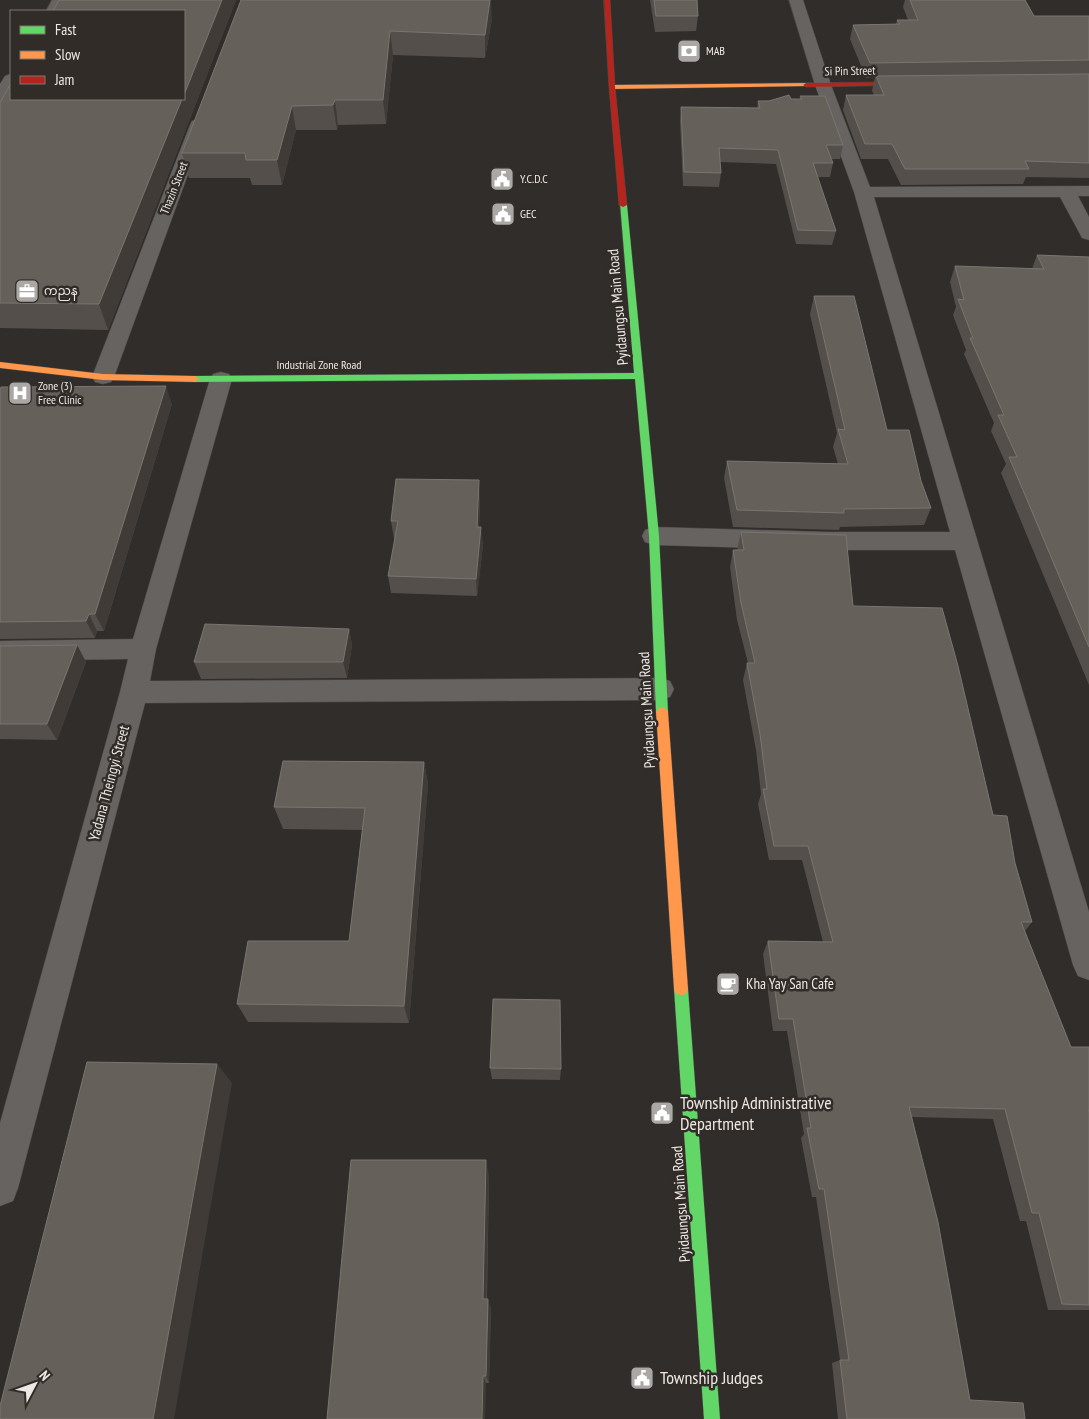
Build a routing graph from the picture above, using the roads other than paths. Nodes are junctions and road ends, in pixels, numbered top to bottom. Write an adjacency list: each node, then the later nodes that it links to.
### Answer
1 (607, 0): 5 (main road, Pyidaungsu Main Road)
2 (796, 0): 4 (street)
3 (922, 84): 4 (main road, Si Pin Street)
4 (823, 85): 5 (main road, Si Pin Street); 9 (street)
5 (612, 87): 12 (main road, Pyidaungsu Main Road)
6 (204, 109): 13 (street, Thazin Street)
7 (1066, 191): 8 (street); 9 (street); 10 (street)
8 (1089, 191)
9 (863, 192): 16 (street)
10 (1089, 234)
11 (0, 365): 13 (main road, Industrial Zone Road)
12 (639, 376): 14 (main road, Industrial Zone Road); 15 (main road, Pyidaungsu Main Road)
13 (103, 377): 14 (main road, Industrial Zone Road)
14 (221, 379): 17 (street, Yadana Theingyi Street)
15 (654, 536): 16 (street); 19 (main road, Pyidaungsu Main Road)
16 (965, 541): 21 (street)
17 (143, 649): 18 (street); 20 (street, Yadana Theingyi Street)
18 (0, 651)
19 (660, 689): 20 (street); 23 (main road, Pyidaungsu Main Road)
20 (134, 692): 22 (street, Yadana Theingyi Street)
21 (1089, 965)
22 (0, 1188)
23 (712, 1419)

